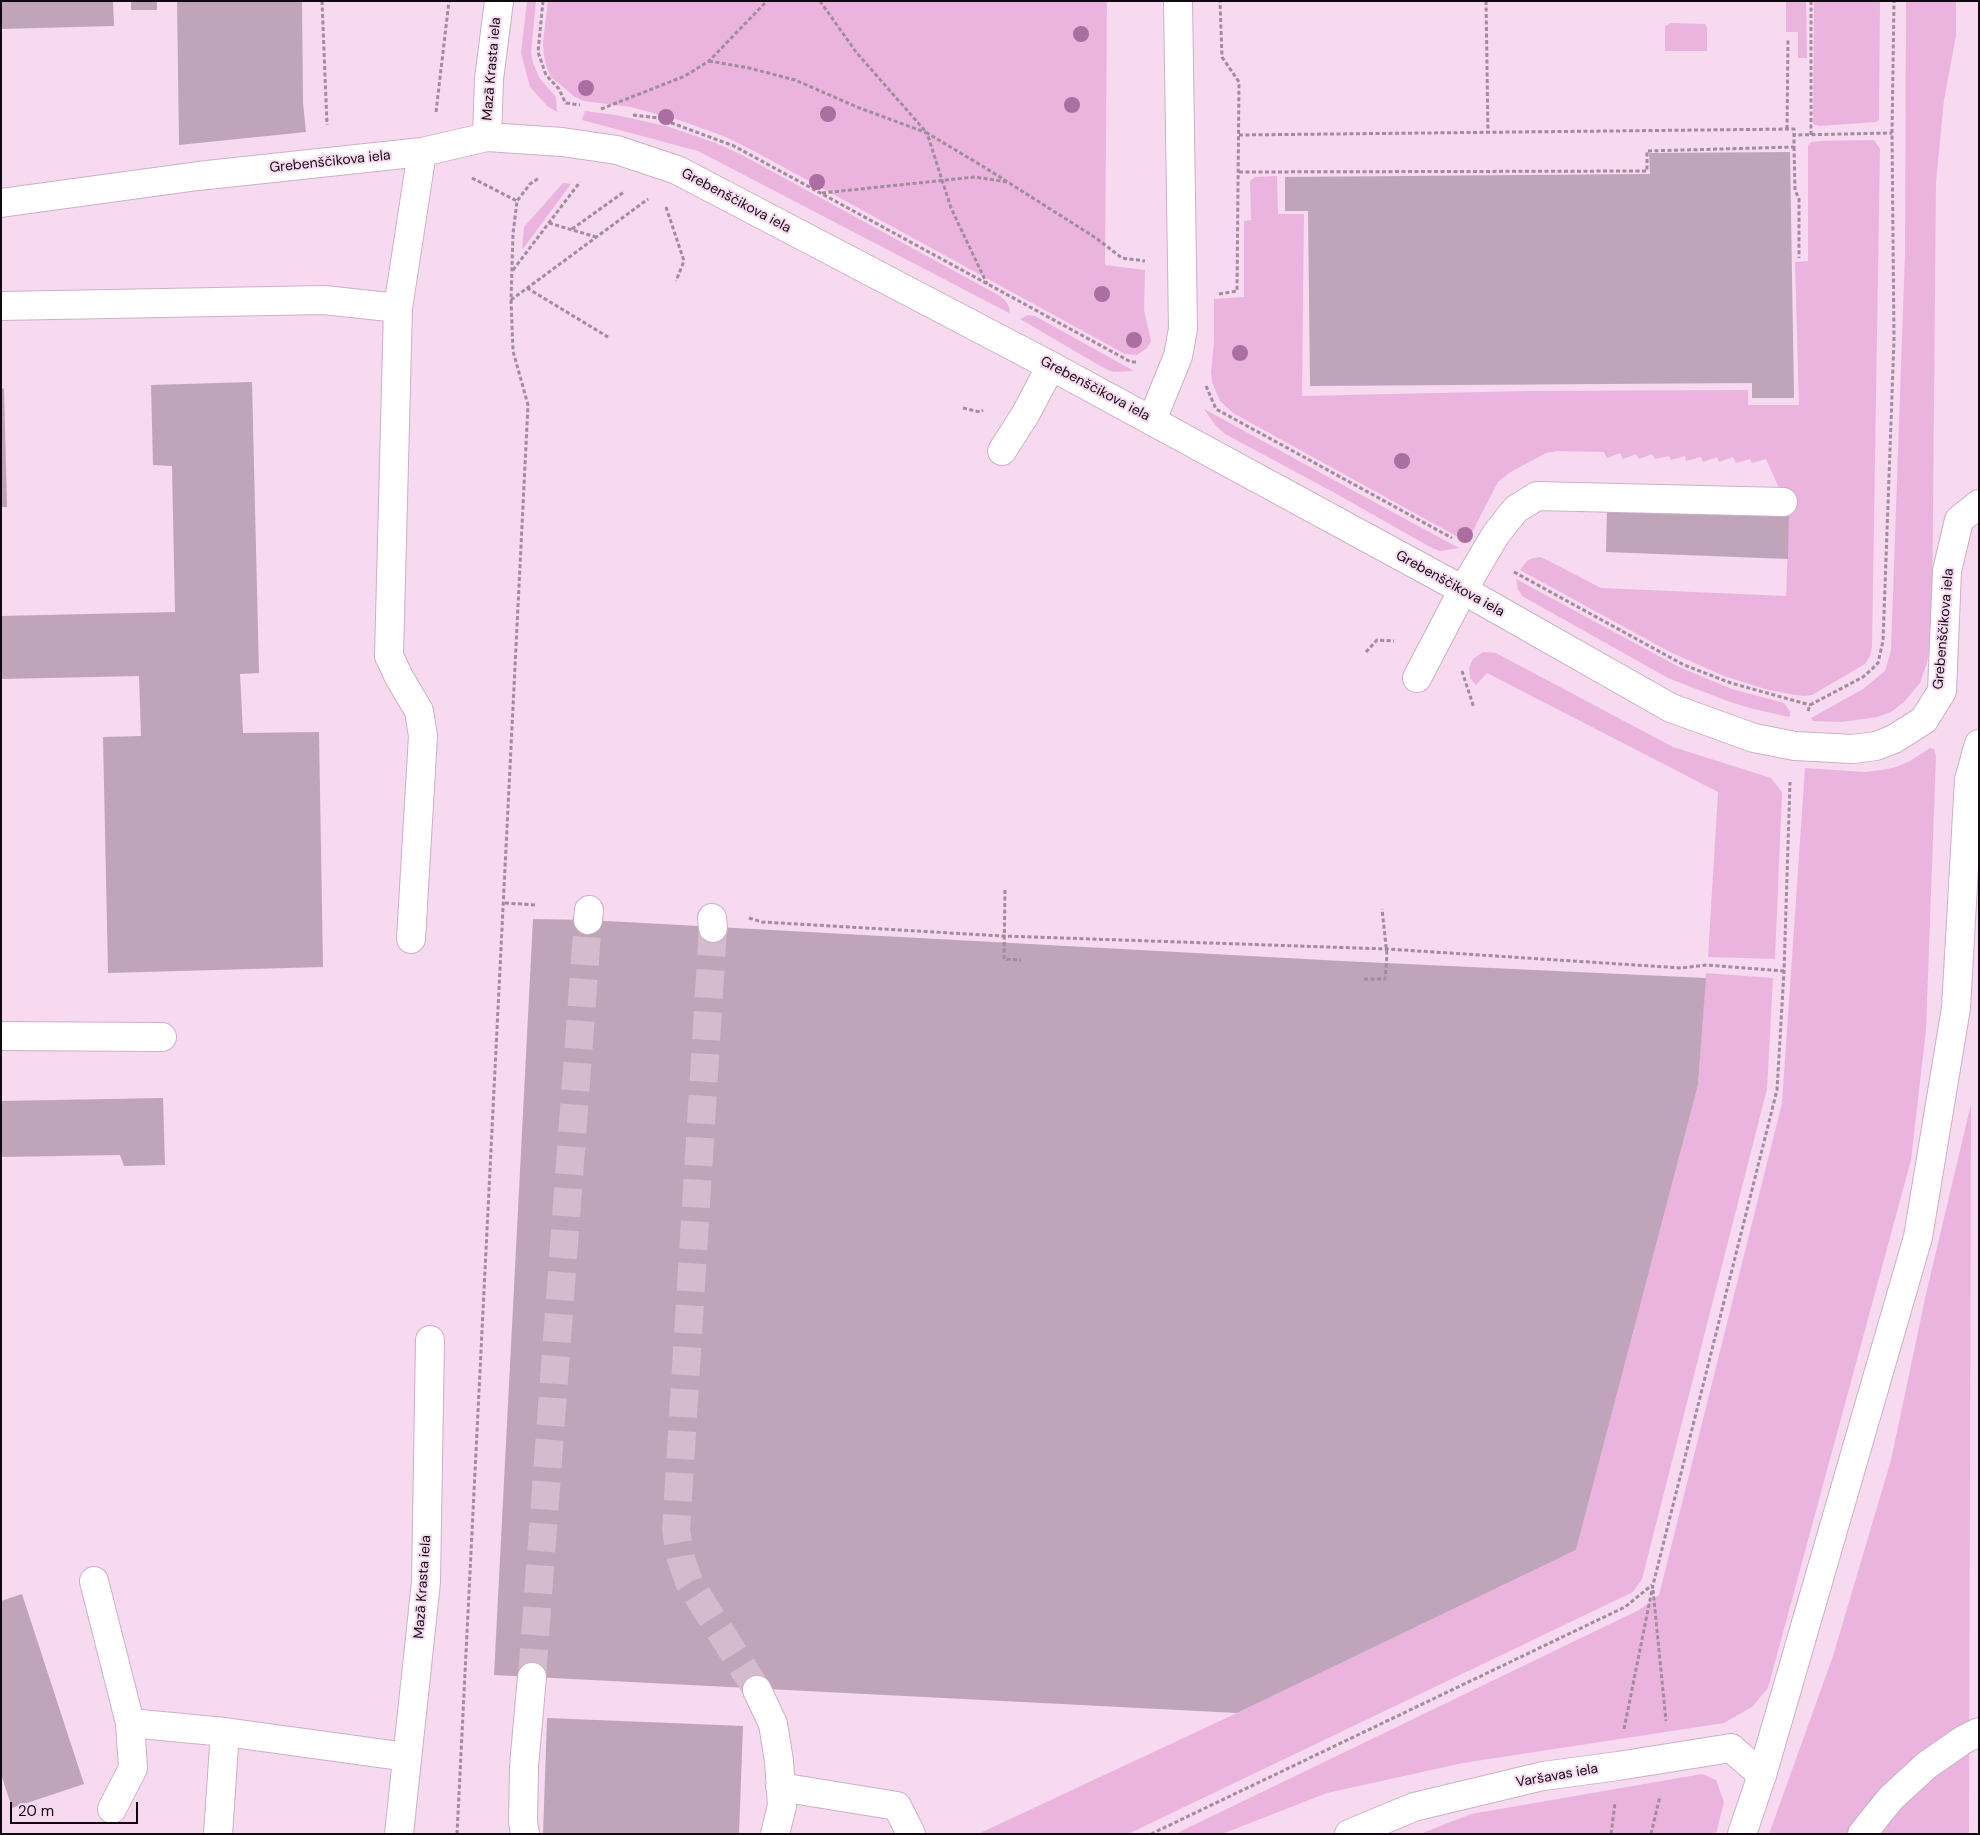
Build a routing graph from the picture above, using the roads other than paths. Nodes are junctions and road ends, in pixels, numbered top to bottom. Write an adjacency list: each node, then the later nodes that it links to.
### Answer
1 (499, 1): 3 (main road, Mazā Krasta iela)
2 (1178, 1): 9 (main road)
3 (487, 136): 4 (main road, Grebenščikova iela); 8 (main road, Grebenščikova iela)
4 (422, 152): 5 (main road, Grebenščikova iela); 7 (main road)
5 (1, 203)
6 (1, 306): 7 (main road)
7 (398, 308): 16 (main road)
8 (1051, 366): 9 (main road, Grebenščikova iela); 10 (main road)
9 (1152, 420): 13 (main road, Grebenščikova iela)
10 (1002, 451)
11 (1783, 502): 13 (main road)
12 (1979, 504): 13 (main road, Grebenščikova iela)
13 (1462, 590): 14 (main road)
14 (1417, 678)
15 (1979, 744): 27 (main road)
16 (412, 938)
17 (1, 1036): 18 (main road)
18 (162, 1037)
19 (430, 1340): 26 (main road, Mazā Krasta iela)
20 (94, 1581): 23 (main road)
21 (532, 1677): 32 (main road)
22 (757, 1690): 28 (main road)
23 (130, 1723): 24 (main road); 29 (main road)
24 (225, 1732): 26 (main road); 30 (main road)
25 (1979, 1732): 37 (main road)
26 (407, 1756): 31 (main road, Mazā Krasta iela)
27 (1762, 1775): 35 (main road, Varšavas iela); 36 (main road)
28 (780, 1787): 33 (main road); 34 (main road)
29 (112, 1809)
30 (218, 1834)
31 (399, 1834)
32 (525, 1834)
33 (775, 1834)
34 (910, 1834)
35 (1349, 1834)
36 (1742, 1834)
37 (1862, 1834)

